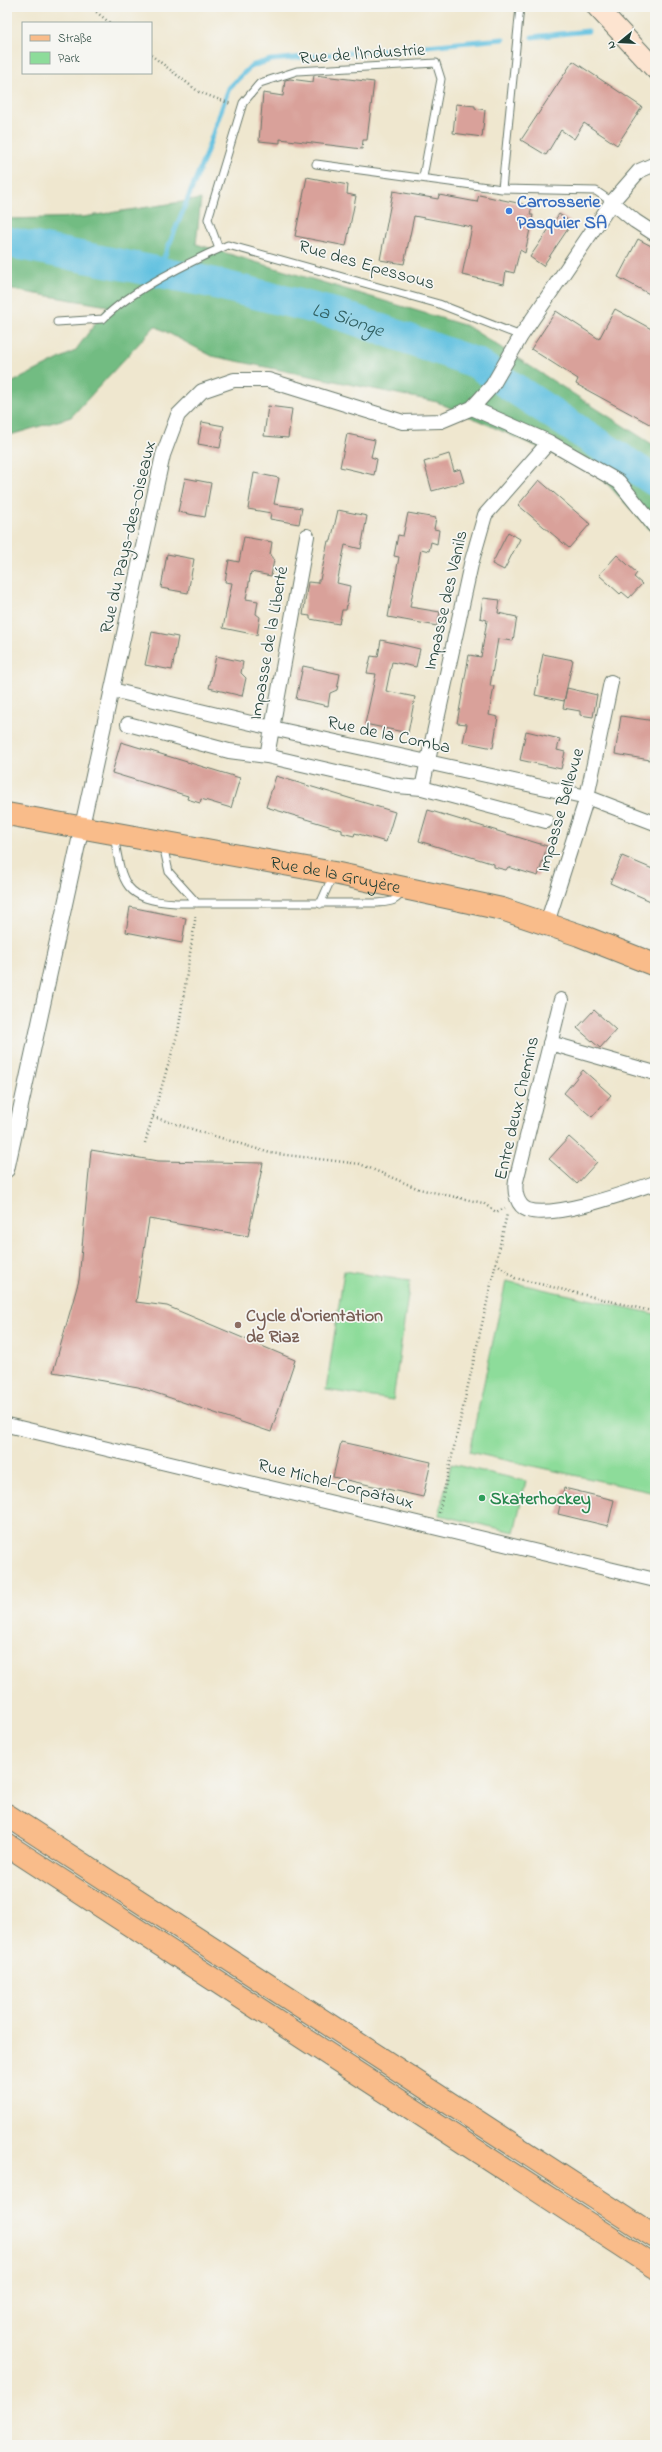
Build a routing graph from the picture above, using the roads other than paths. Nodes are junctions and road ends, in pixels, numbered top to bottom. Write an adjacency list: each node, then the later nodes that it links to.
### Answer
1 (520, 7): 7 (lane)
2 (597, 7): 3 (main road)
3 (655, 69)
4 (316, 164): 6 (lane)
5 (655, 164): 8 (street)
6 (423, 177): 7 (lane); 10 (lane, Rue de l'Industrie)
7 (502, 189): 8 (lane)
8 (612, 202): 9 (street); 12 (street)
9 (655, 234)
10 (219, 249): 11 (lane, Rue des Epessous); 12 (lane, Rue des Epessous)
11 (57, 322)
12 (521, 336): 13 (street, Rue du Pays-des-Oiseaux)
13 (472, 408): 14 (street); 18 (street, Rue du Pays-des-Oiseaux)
14 (549, 442): 15 (street); 22 (street, Impasse des Vanils)
15 (655, 527)
16 (307, 536): 20 (street, Impasse de la Liberté)
17 (611, 682): 24 (street, Impasse Bellevue)
18 (112, 690): 20 (street, Rue de la Comba); 28 (street, Rue du Pays-des-Oiseaux)
19 (128, 724): 21 (street)
20 (272, 728): 21 (street, Impasse de la Liberté); 22 (street, Rue de la Comba)
21 (267, 756): 23 (street)
22 (427, 761): 23 (street, Impasse des Vanils); 24 (street, Rue de la Comba)
23 (422, 788): 26 (street)
24 (587, 797): 27 (street, Rue de la Comba); 35 (street, Impasse Bellevue)
25 (7, 814): 28 (main road, Rue de la Gruyère)
26 (546, 821)
27 (655, 823)
28 (80, 827): 29 (main road, Rue de la Gruyère); 40 (street)
29 (114, 833): 30 (main road, Rue de la Gruyère); 33 (lane)
30 (163, 841): 31 (main road, Rue de la Gruyère); 33 (lane)
31 (334, 873): 32 (main road, Rue de la Gruyère); 34 (lane)
32 (404, 886): 34 (lane); 35 (main road, Rue de la Gruyère)
33 (197, 903): 34 (lane)
34 (320, 904)
35 (547, 923): 36 (main road, Rue de la Gruyère)
36 (655, 965)
37 (561, 1000): 38 (street, Entre deux Chemins)
38 (550, 1043): 39 (street); 41 (street, Entre deux Chemins)
39 (655, 1073)
40 (7, 1170)
41 (655, 1183)
42 (7, 1425): 43 (street, Rue Michel-Corpataux)
43 (655, 1580)
44 (7, 1816): 46 (main road)
45 (7, 1845): 47 (main road)
46 (655, 2237)
47 (655, 2267)

